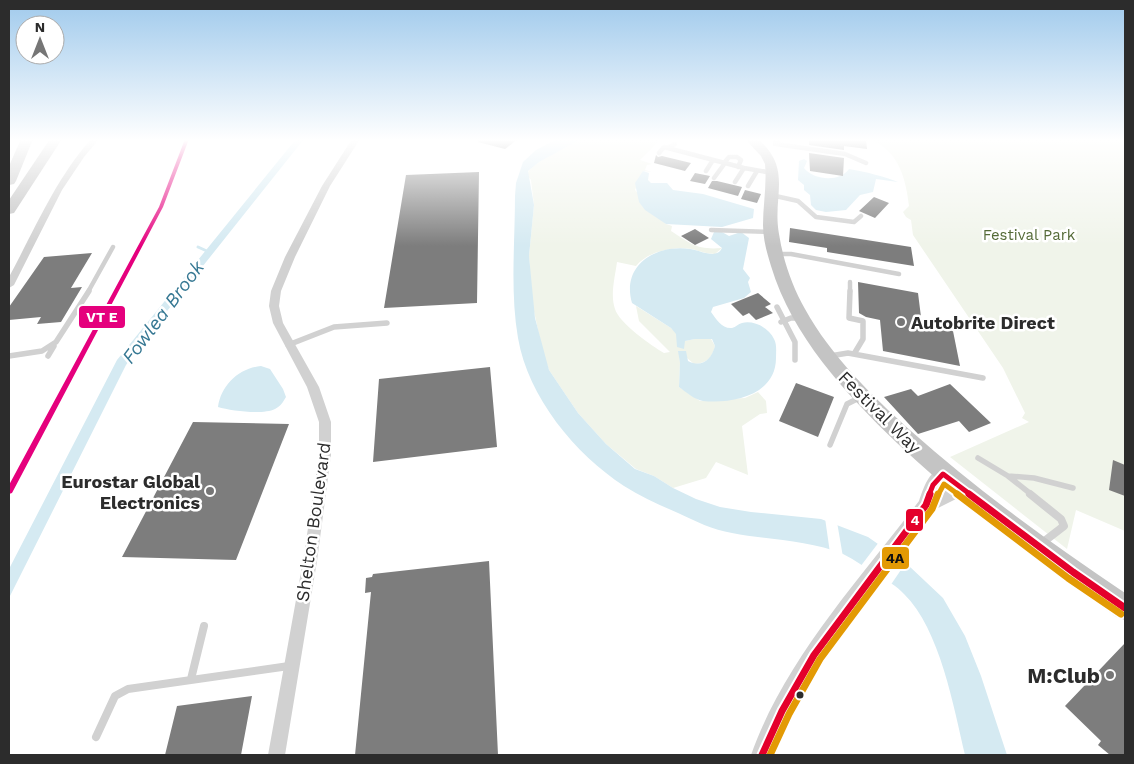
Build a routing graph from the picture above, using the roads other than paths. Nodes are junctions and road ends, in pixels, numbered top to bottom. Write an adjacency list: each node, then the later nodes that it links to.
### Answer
1 (32, 175): 12 (highway)
2 (67, 175): 20 (street)
3 (332, 175): 26 (street, Shelton Boulevard)
4 (716, 175): 8 (lane)
5 (739, 175): 9 (lane)
6 (762, 175): 10 (lane)
7 (766, 175): 11 (main road, Festival Way)
8 (714, 178)
9 (734, 182)
10 (748, 186)
11 (771, 195): 13 (lane); 15 (main road, Festival Way)
12 (9, 210)
13 (861, 216)
14 (711, 230): 15 (lane)
15 (771, 232): 17 (main road, Festival Way)
16 (113, 247): 25 (lane)
17 (775, 254): 18 (lane); 22 (main road, Festival Way)
18 (900, 274)
19 (850, 282): 27 (lane)
20 (9, 285)
21 (776, 307): 23 (lane)
22 (802, 318): 23 (lane); 30 (main road, Festival Way)
23 (782, 322): 31 (lane)
24 (387, 323): 26 (lane)
25 (56, 342): 28 (lane); 29 (lane)
26 (288, 345): 44 (street, Shelton Boulevard)
27 (854, 354): 30 (lane); 32 (lane)
28 (9, 356)
29 (48, 356)
30 (827, 356): 33 (main road, Festival Way)
31 (795, 360)
32 (983, 378)
33 (861, 396): 34 (lane); 36 (main road, Festival Way)
34 (830, 445)
35 (978, 458): 37 (lane)
36 (944, 474): 38 (main road, Festival Way); 40 (street)
37 (1008, 476): 39 (lane); 41 (lane)
38 (962, 488): 40 (street); 41 (main road, Festival Way)
39 (1073, 488)
40 (926, 506): 48 (street)
41 (1038, 546): 42 (main road, Festival Way)
42 (1125, 608)
43 (204, 626): 45 (lane)
44 (292, 666): 45 (lane); 47 (street, Shelton Boulevard)
45 (191, 680): 46 (lane)
46 (96, 737)
47 (276, 755)
48 (762, 755)

